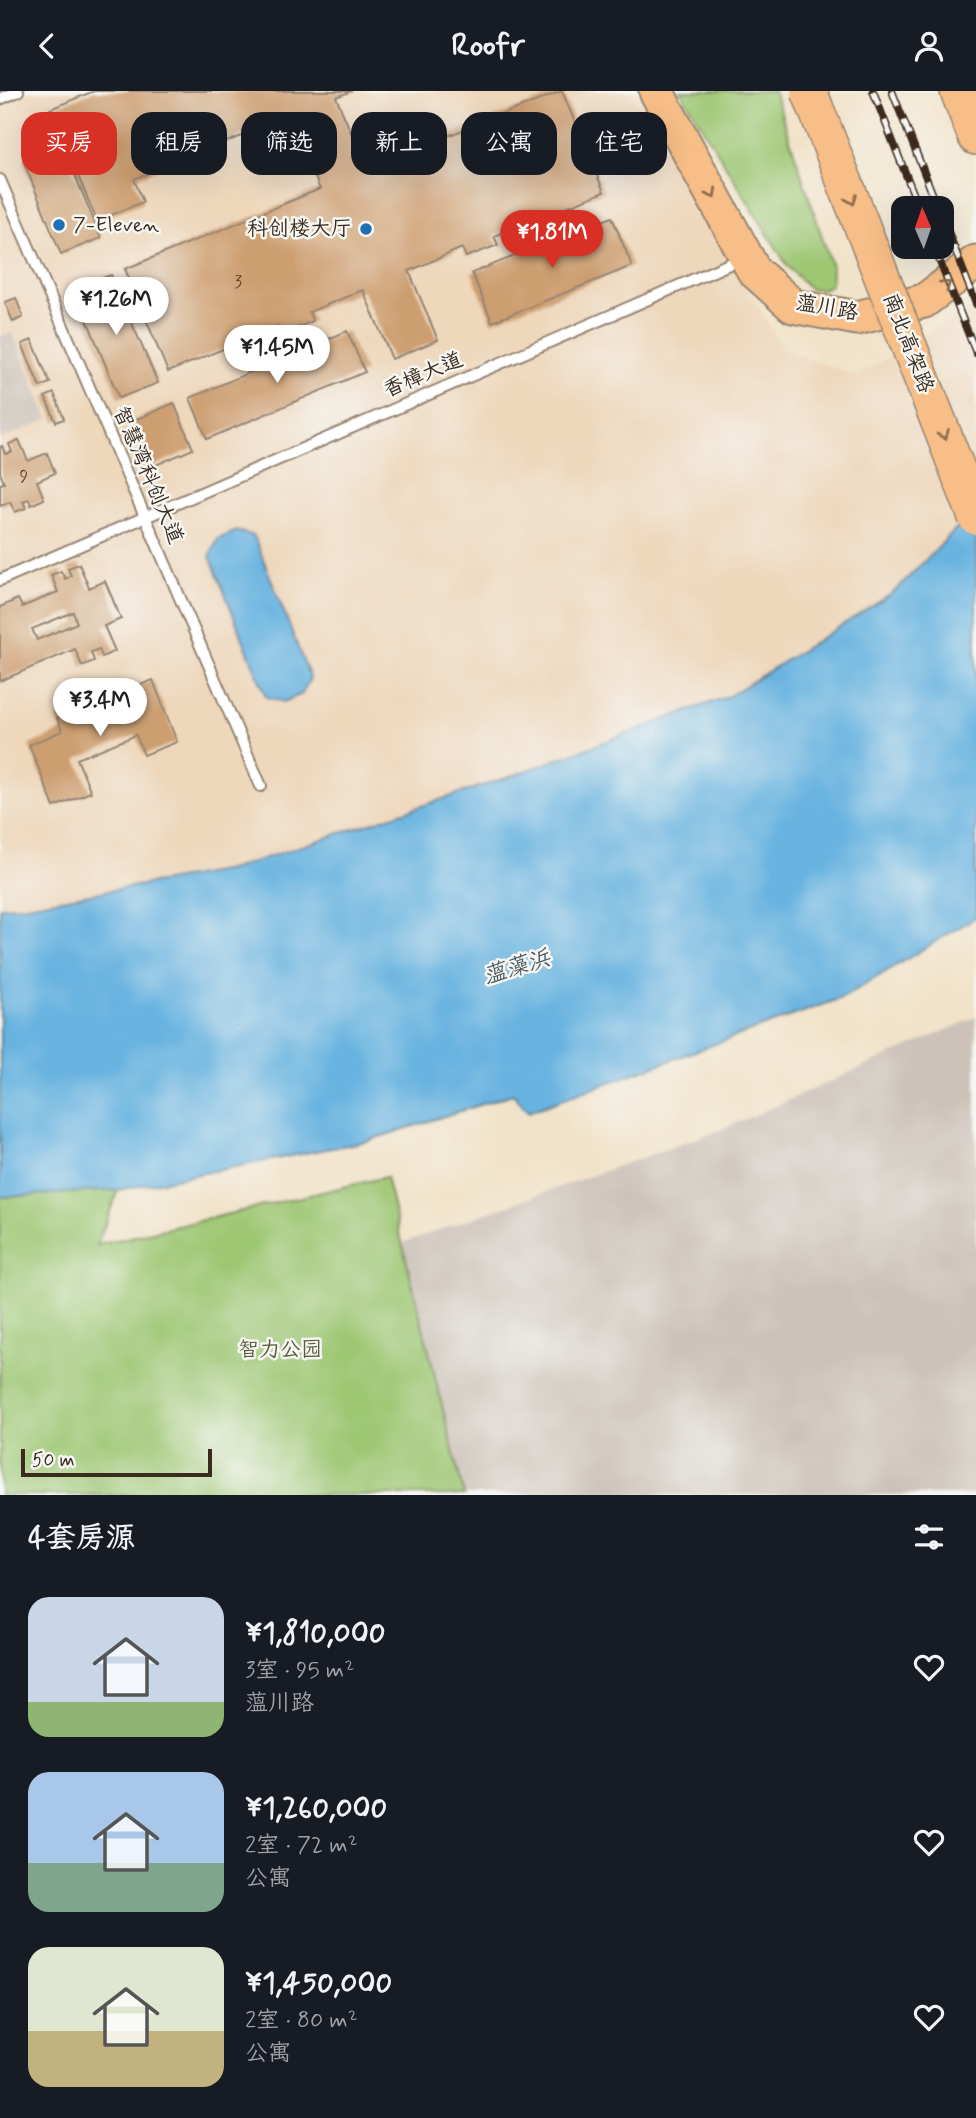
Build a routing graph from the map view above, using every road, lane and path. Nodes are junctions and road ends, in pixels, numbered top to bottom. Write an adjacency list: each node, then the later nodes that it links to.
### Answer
1 (18, 91): 5 (lane)
2 (656, 91): 8 (main road, 蕰川路, one-way to 8)
3 (809, 91): 11 (highway, 南北高架路, one-way to 11, bridge)
4 (958, 91): 6 (highway)
5 (0, 99)
6 (976, 137)
7 (0, 180): 10 (lane, 智慧湾科创大道)
8 (746, 256): 9 (main road, 蕰川路, one-way to 9); 10 (lane, 香樟大道)
9 (976, 262)
10 (145, 517): 12 (lane, 香樟大道); 13 (lane, 智慧湾科创大道)
11 (976, 517)
12 (0, 580)
13 (261, 786)

